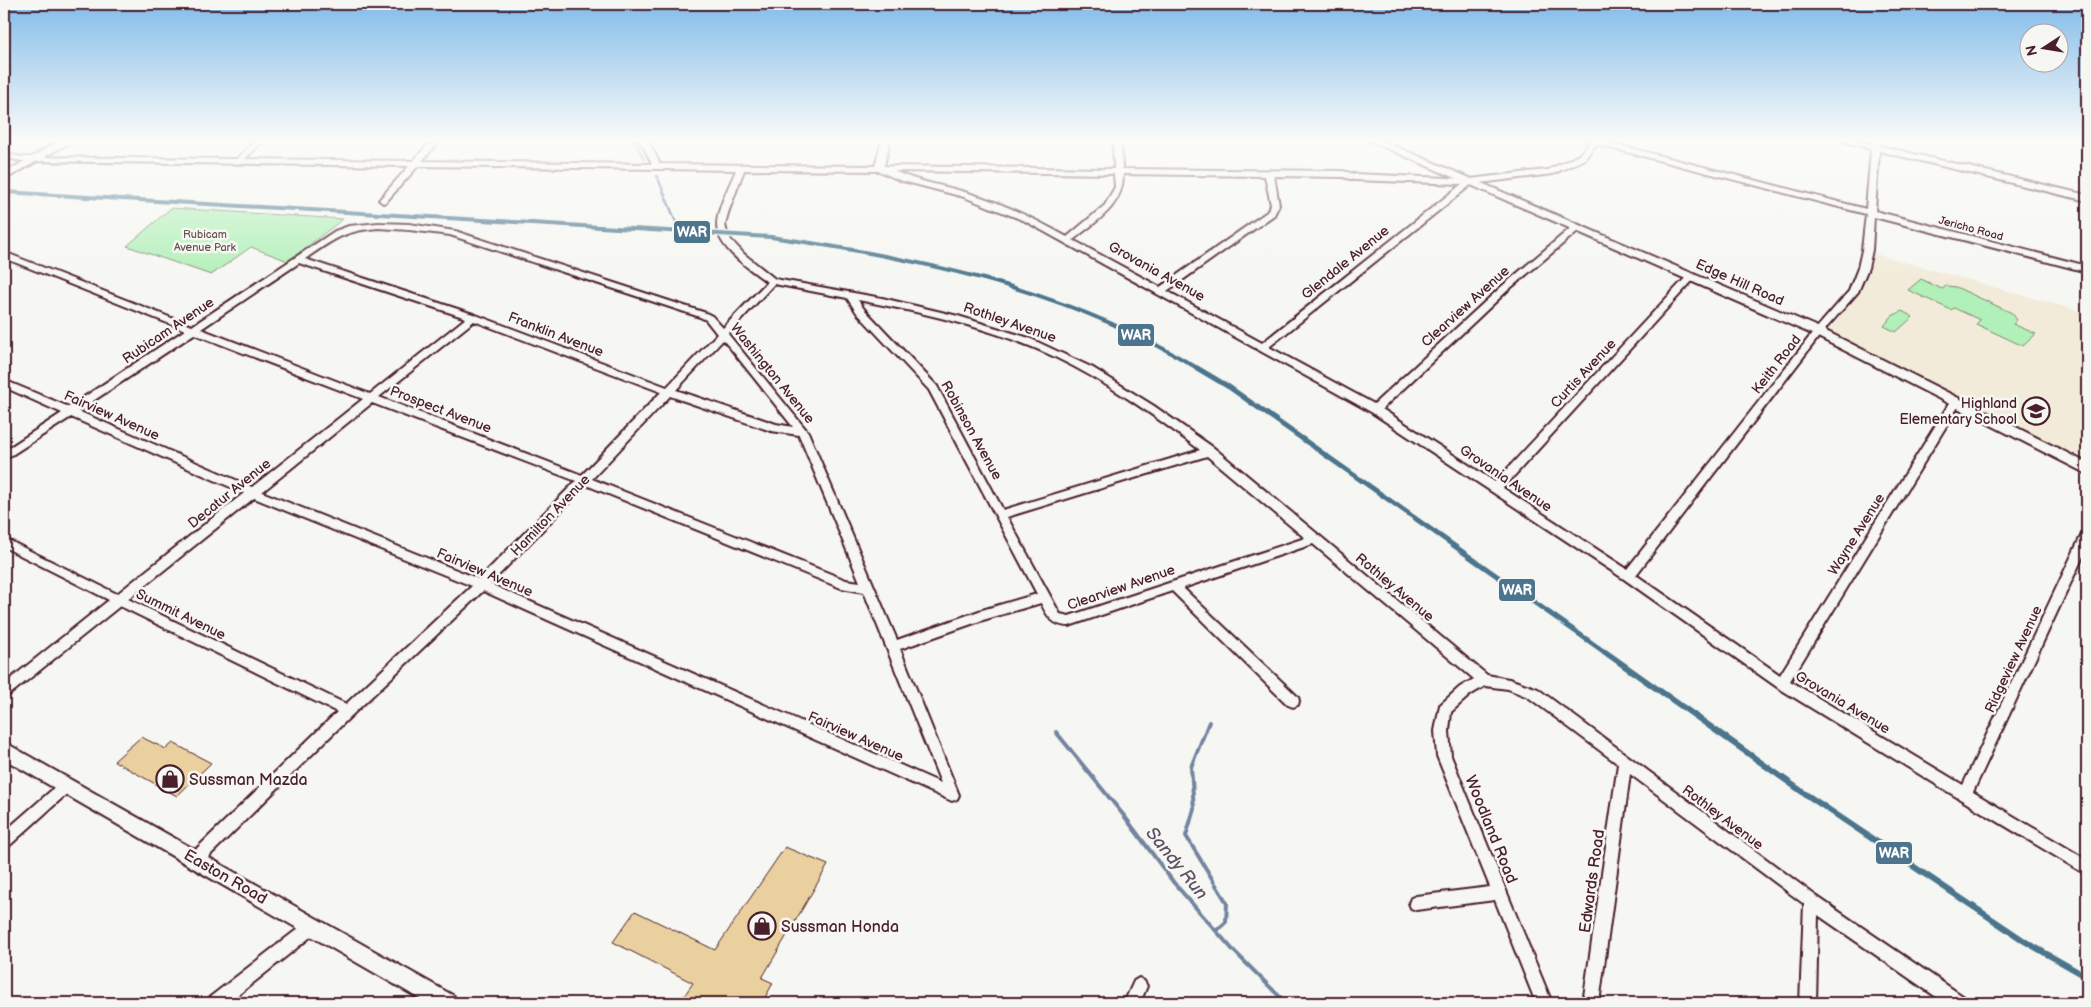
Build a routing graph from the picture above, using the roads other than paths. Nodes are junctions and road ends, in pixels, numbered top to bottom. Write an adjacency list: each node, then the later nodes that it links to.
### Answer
1 (394, 187): 12 (street)
2 (734, 187): 21 (street)
3 (936, 187): 16 (street, Grovania Avenue)
4 (1118, 187): 16 (street)
5 (1272, 187): 22 (street)
6 (1464, 187): 28 (street, Glendale Avenue)
7 (1468, 187): 15 (street, Edge Hill Road)
8 (1769, 187): 13 (street, Jericho Road)
9 (1872, 187): 13 (street, Keith Road)
10 (2044, 187): 11 (street)
11 (2087, 198)
12 (383, 200)
13 (1869, 213): 19 (street, Jericho Road); 26 (street, Keith Road)
14 (349, 227): 18 (street, Rubicam Avenue); 27 (street, Washington Avenue)
15 (1576, 228): 20 (street, Edge Hill Road); 33 (street, Clearview Avenue)
16 (1068, 240): 22 (street, Grovania Avenue)
17 (4, 255): 25 (street, Prospect Avenue)
18 (298, 260): 24 (street, Franklin Avenue); 25 (street, Rubicam Avenue)
19 (2087, 269)
20 (1691, 277): 26 (street, Edge Hill Road); 40 (street, Curtis Avenue)
21 (772, 281): 23 (street, Rothley Avenue); 27 (street, Hamilton Avenue)
22 (1161, 291): 28 (street, Grovania Avenue)
23 (850, 295): 36 (street, Rothley Avenue); 42 (street, Robinson Avenue)
24 (473, 317): 30 (street, Franklin Avenue); 31 (street, Decatur Avenue)
25 (193, 330): 31 (street, Prospect Avenue); 34 (street, Rubicam Avenue)
26 (1818, 332): 32 (street, Edge Hill Road); 46 (street, Keith Road)
27 (722, 335): 30 (street, Hamilton Avenue); 35 (street, Washington Avenue)
28 (1263, 347): 33 (street, Grovania Avenue)
29 (4, 383): 34 (street, Fairview Avenue)
30 (668, 392): 35 (street, Franklin Avenue); 39 (street, Hamilton Avenue)
31 (373, 398): 39 (street, Prospect Avenue); 41 (street, Decatur Avenue)
32 (1956, 402): 38 (street, Edge Hill Road); 54 (street, Wayne Avenue)
33 (1375, 409): 40 (street, Grovania Avenue)
34 (69, 412): 37 (street, Rubicam Avenue); 41 (street, Fairview Avenue)
35 (803, 432): 49 (street, Washington Avenue)
36 (1210, 451): 42 (street); 44 (street, Rothley Avenue)
37 (4, 456)
38 (2087, 469)
39 (584, 480): 47 (street, Hamilton Avenue); 49 (street, Prospect Avenue)
40 (1495, 489): 46 (street, Grovania Avenue)
41 (254, 493): 47 (street, Fairview Avenue); 51 (street, Decatur Avenue)
42 (1001, 515): 50 (street, Robinson Avenue)
43 (2087, 536): 62 (street, Ridgeview Avenue)
44 (1314, 539): 48 (street, Clearview Avenue); 53 (street, Rothley Avenue)
45 (4, 542): 51 (street, Summit Avenue)
46 (1628, 576): 54 (street, Grovania Avenue)
47 (481, 585): 57 (street, Hamilton Avenue); 61 (street, Fairview Avenue)
48 (1173, 585): 50 (street, Clearview Avenue); 56 (street)
49 (868, 588): 52 (street, Washington Avenue)
50 (1044, 597): 52 (street)
51 (119, 600): 55 (street, Decatur Avenue); 57 (street, Summit Avenue)
52 (893, 646): 61 (street, Washington Avenue)
53 (1484, 680): 59 (street, Rothley Avenue); 66 (street, Woodland Road)
54 (1782, 683): 62 (street, Grovania Avenue)
55 (4, 691)
56 (1293, 701)
57 (347, 711): 64 (street, Hamilton Avenue)
58 (4, 750): 60 (main road, Easton Road)
59 (1625, 763): 67 (street, Rothley Avenue); 75 (street, Edwards Road)
60 (66, 786): 63 (street); 64 (main road, Easton Road)
61 (952, 795)
62 (1965, 795): 65 (street, Grovania Avenue)
63 (4, 841)
64 (196, 859): 69 (main road, Easton Road)
65 (2087, 868)
66 (1498, 893): 68 (street); 74 (street, Woodland Road)
67 (1811, 901): 76 (street); 77 (street, Rothley Avenue)
68 (1416, 903)
69 (313, 926): 71 (street); 72 (main road, Easton Road)
70 (1139, 986): 73 (street)
71 (216, 1003)
72 (447, 1003)
73 (1132, 1003)
74 (1544, 1003)
75 (1591, 1003)
76 (1808, 1003)
77 (1958, 1003)

